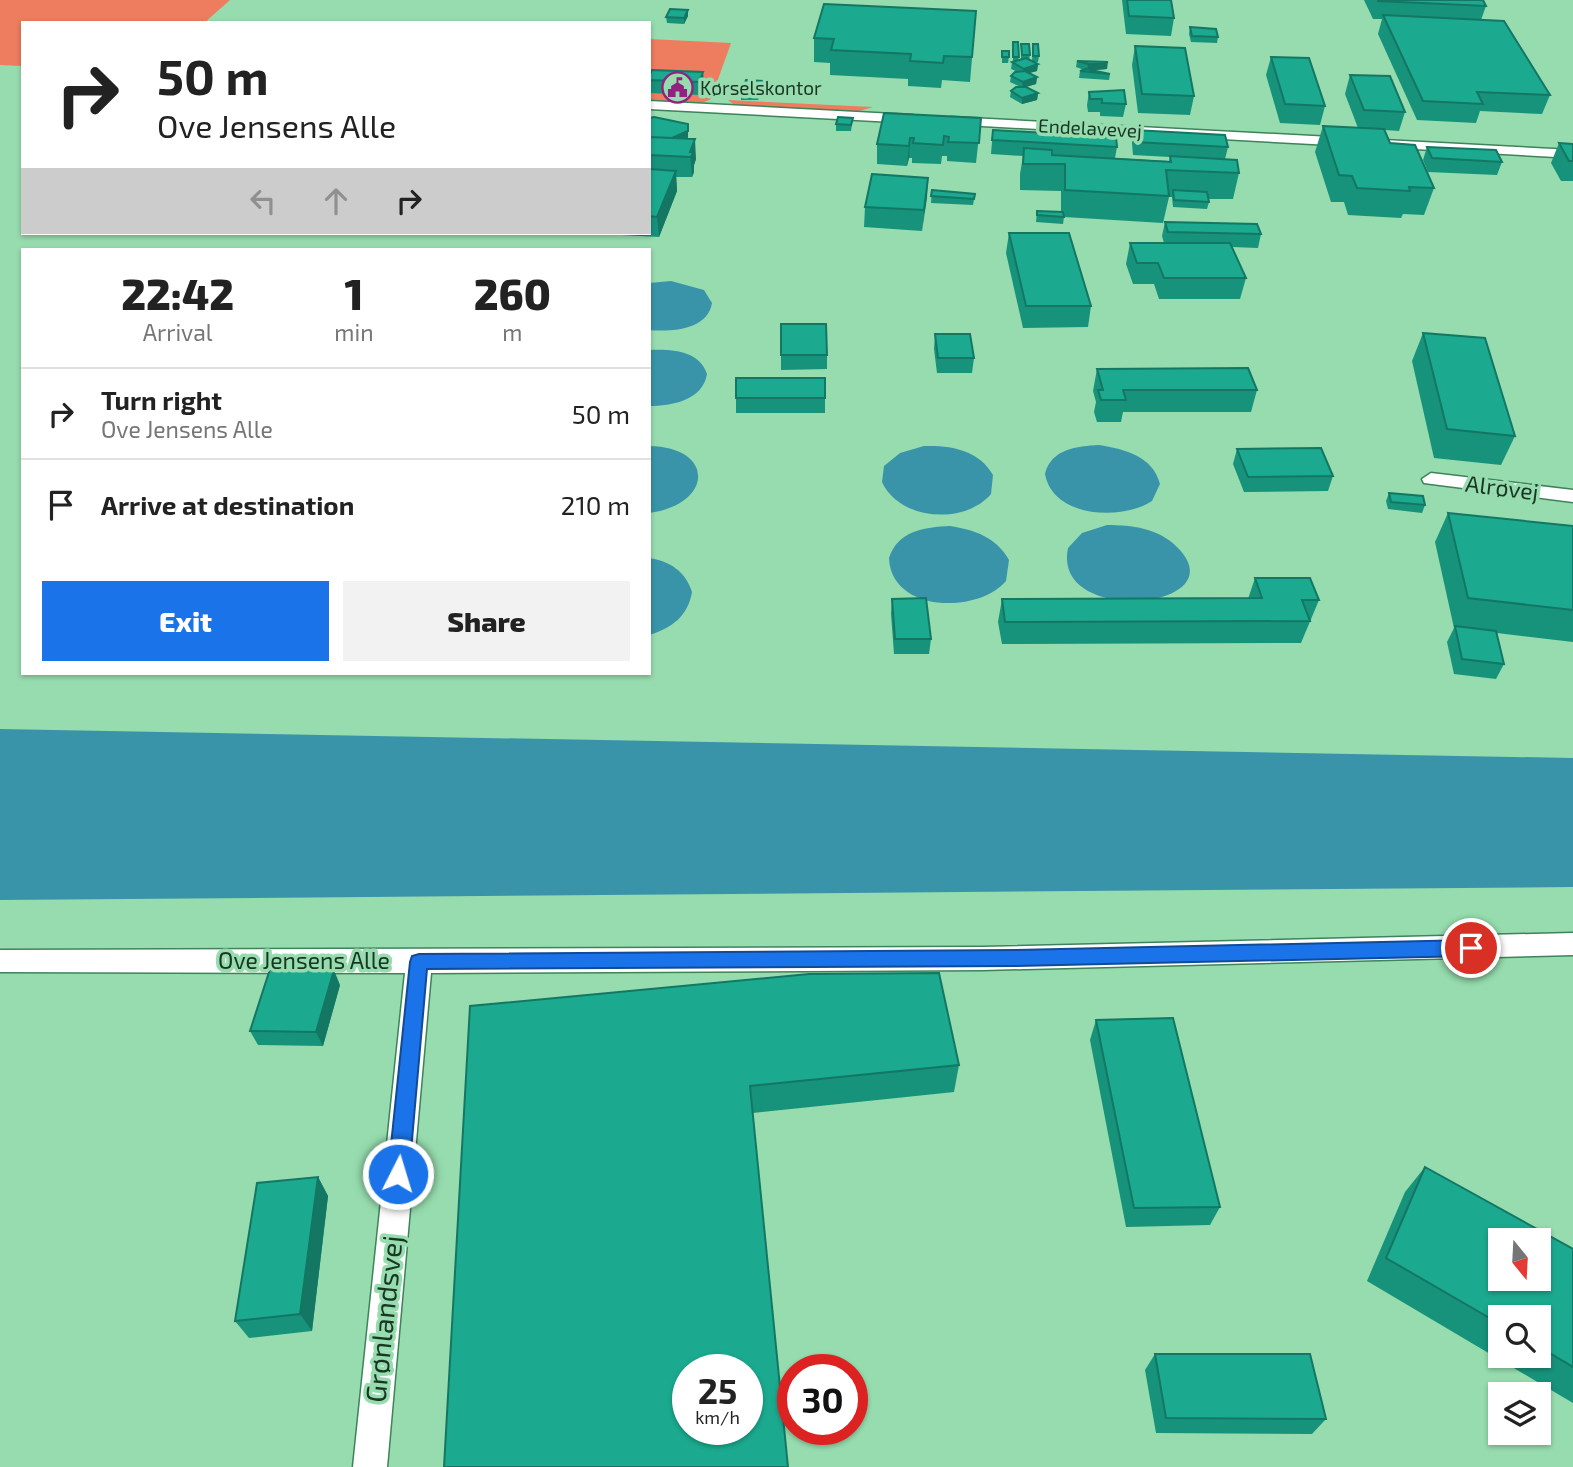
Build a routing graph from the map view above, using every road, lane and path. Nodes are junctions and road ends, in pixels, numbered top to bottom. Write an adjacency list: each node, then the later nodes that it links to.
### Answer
1 (651, 105): 2 (street, Endelavevej)
2 (1573, 154)
3 (1430, 479): 4 (street, Alrøvej)
4 (1573, 496)
5 (1573, 944): 7 (street, Ove Jensens Alle)
6 (0, 961): 7 (street, Ove Jensens Alle)
7 (419, 962): 8 (street, Grønlandsvej)
8 (370, 1467)

